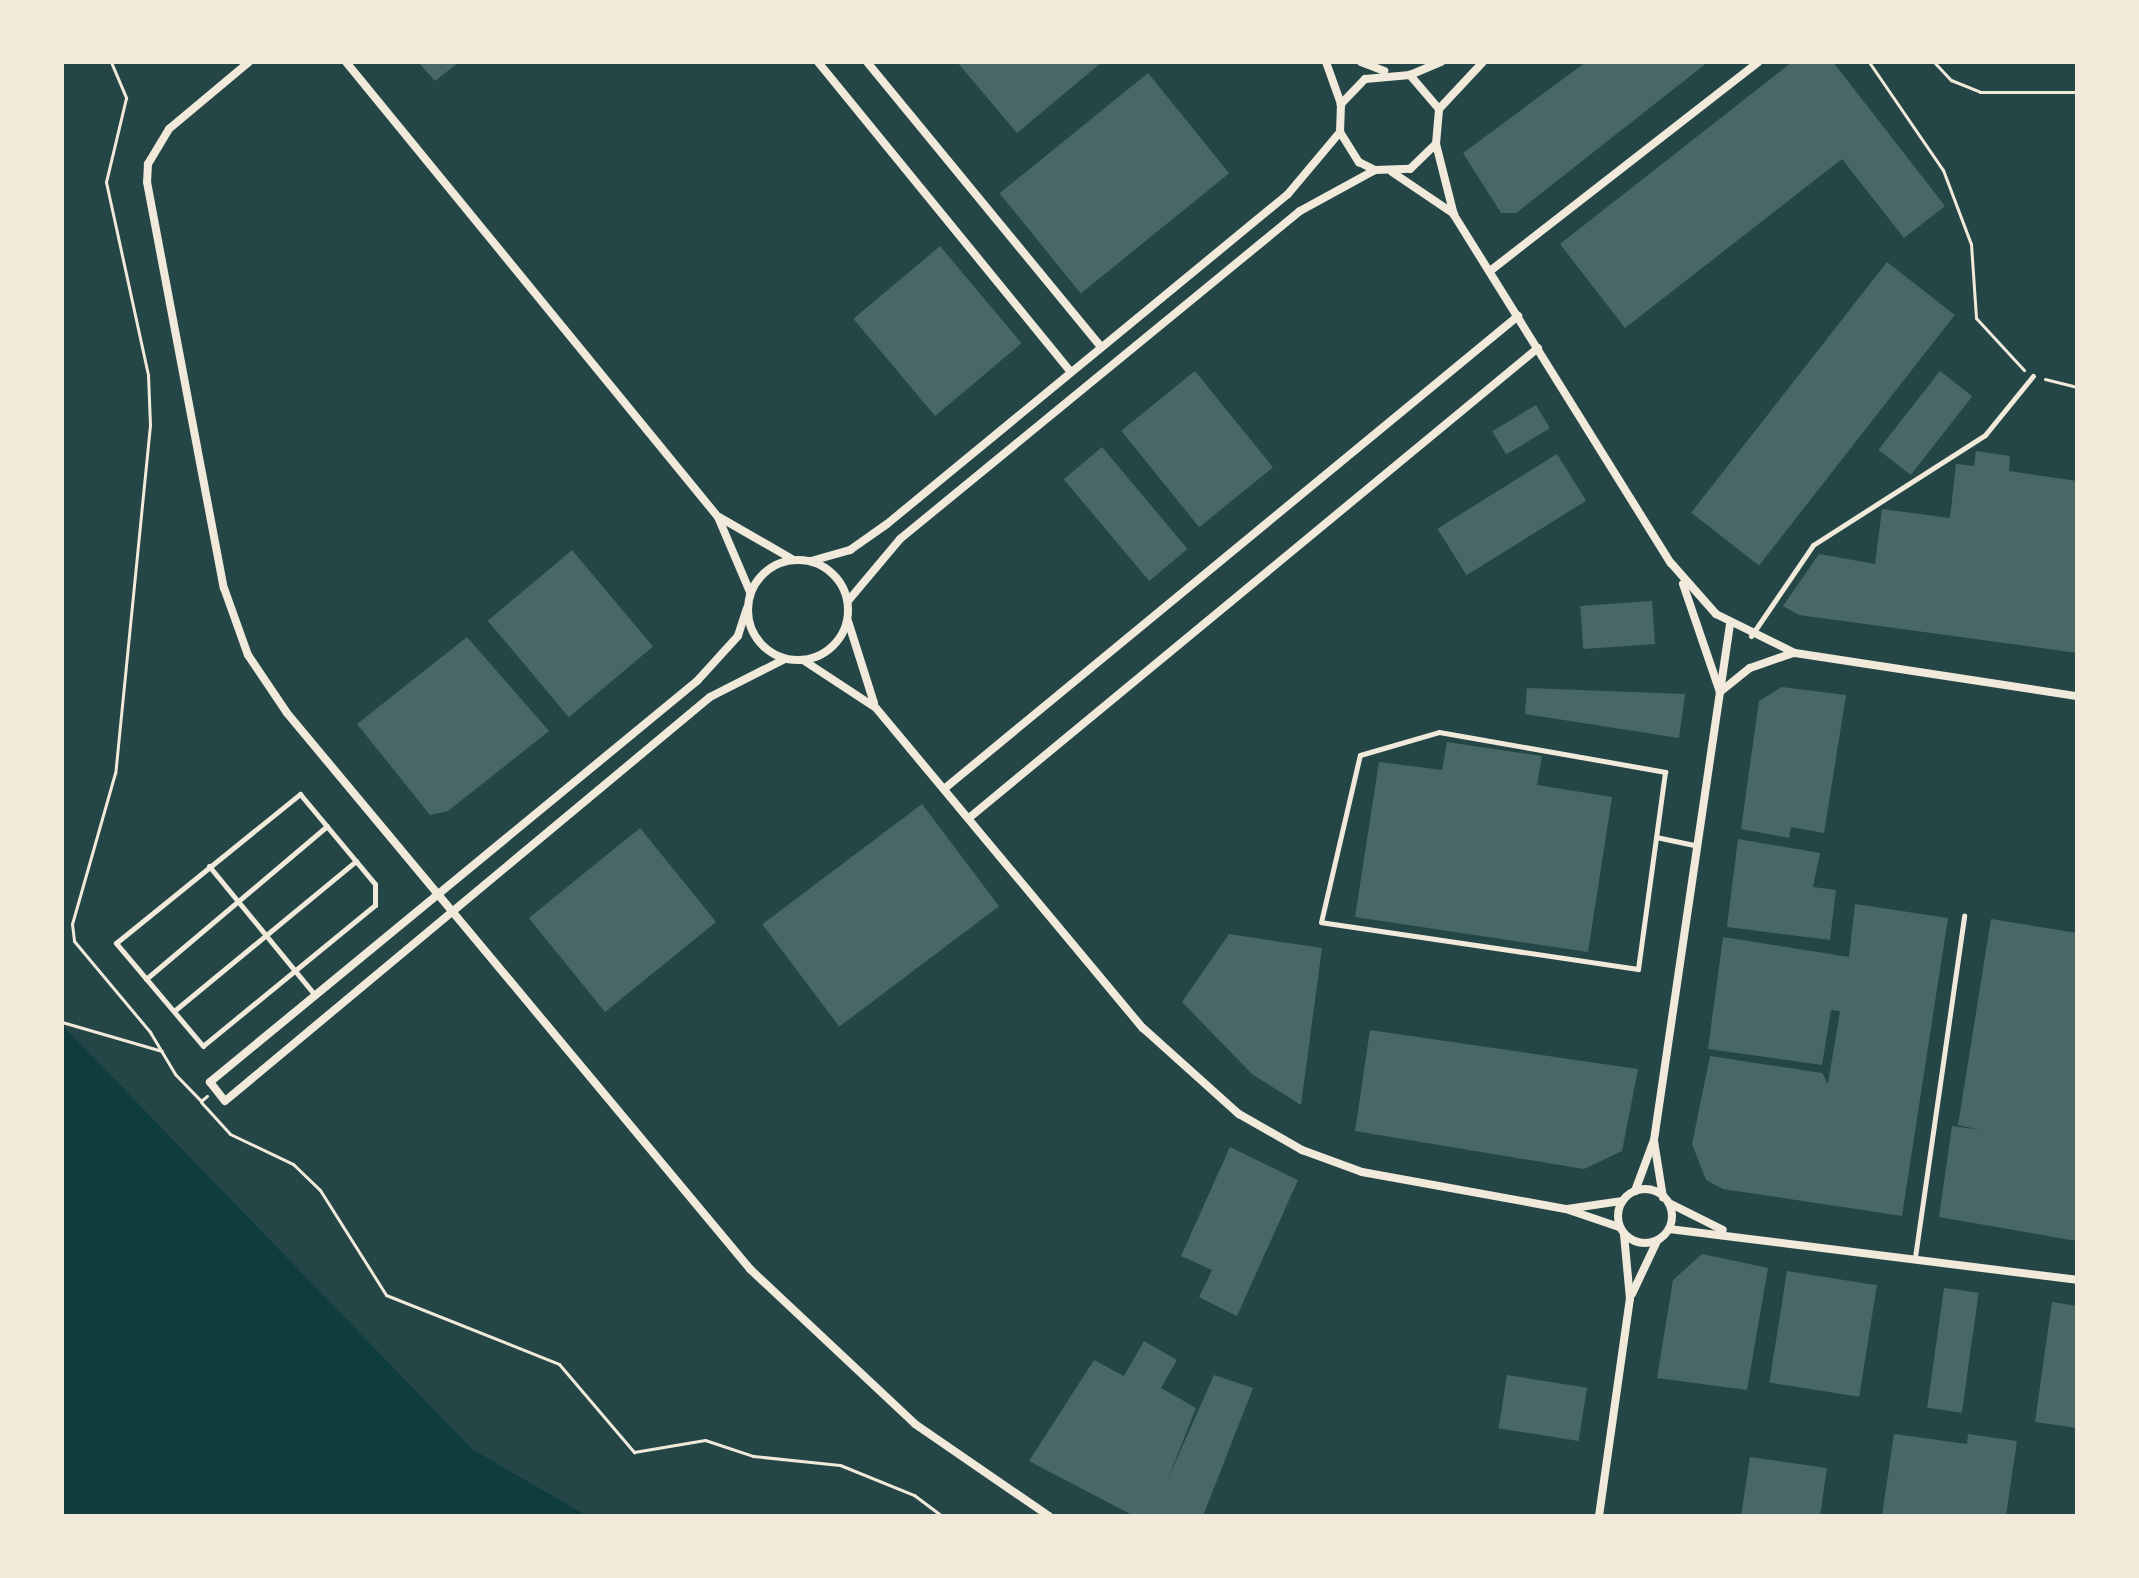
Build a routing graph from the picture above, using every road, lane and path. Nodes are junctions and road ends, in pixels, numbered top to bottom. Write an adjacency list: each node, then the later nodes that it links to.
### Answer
1 (111, 62): 63 (path)
2 (249, 62): 53 (street)
3 (346, 62): 30 (street)
4 (818, 62): 27 (street)
5 (867, 62): 25 (street)
6 (1326, 62): 16 (street)
7 (1361, 62): 13 (street)
8 (1441, 62): 14 (street)
9 (1483, 62): 17 (street)
10 (1758, 62): 23 (street)
11 (1869, 62): 28 (path)
12 (1934, 62): 15 (path)
13 (1385, 71): 14 (street); 16 (street)
14 (1410, 75): 17 (street)
15 (2077, 92)
16 (1341, 104): 18 (street)
17 (1439, 109): 19 (street)
18 (1340, 132): 20 (street); 25 (street)
19 (1436, 144): 21 (street); 22 (street)
20 (1375, 170): 21 (street); 35 (street)
21 (1392, 172): 22 (street)
22 (1454, 215): 23 (street)
23 (1490, 271): 24 (street)
24 (1518, 316): 26 (street); 46 (street)
25 (1101, 347): 27 (street)
26 (1538, 348): 33 (street); 47 (street)
27 (1071, 372): 32 (street)
28 (2033, 376): 29 (path); 39 (lane)
29 (2077, 387)
30 (718, 517): 31 (street); 34 (street)
31 (792, 559): 32 (street); 34 (street)
32 (811, 561): 35 (street)
33 (1682, 580): 38 (street); 43 (street)
34 (750, 592): 36 (street)
35 (848, 601): 37 (street)
36 (747, 608): 41 (street); 53 (street)
37 (848, 619): 42 (street); 45 (street)
38 (1730, 624): 39 (street); 43 (street)
39 (1751, 636): 40 (street)
40 (1795, 653): 43 (street); 44 (street)
41 (785, 659): 42 (street); 55 (street)
42 (803, 660): 45 (street)
43 (1720, 692): 50 (street)
44 (2077, 696)
45 (876, 708): 46 (street)
46 (944, 789): 47 (street)
47 (969, 818): 70 (street)
48 (327, 826): 51 (lane); 52 (lane); 54 (lane)
49 (1656, 837): 49 (lane); 50 (lane)
50 (1695, 845): 66 (street)
51 (356, 861): 57 (lane); 58 (lane)
52 (209, 866): 54 (lane); 59 (lane)
53 (440, 895): 55 (street); 60 (street)
54 (238, 900): 57 (lane); 59 (lane)
55 (453, 911): 64 (street); 79 (street)
56 (1964, 916): 75 (lane)
57 (265, 935): 58 (lane); 61 (lane)
58 (295, 970): 60 (lane); 61 (lane)
59 (146, 979): 61 (lane)
60 (316, 996): 64 (street)
61 (174, 1011)
62 (62, 1022): 63 (path)
63 (163, 1051): 65 (path)
64 (213, 1085): 65 (path)
65 (201, 1101): 78 (path)
66 (1654, 1140): 67 (street); 68 (street)
67 (1635, 1191): 68 (street); 69 (street)
68 (1666, 1200): 71 (street); 72 (street)
69 (1622, 1201): 70 (street); 73 (street)
70 (1566, 1209): 73 (street)
71 (1669, 1229): 72 (street); 74 (street)
72 (1724, 1230): 75 (street)
73 (1622, 1231): 74 (street); 77 (street)
74 (1657, 1241): 77 (street)
75 (1915, 1257): 76 (street)
76 (2077, 1280)
77 (1630, 1299): 80 (street)
78 (942, 1516)
79 (1049, 1516)
80 (1599, 1516)

